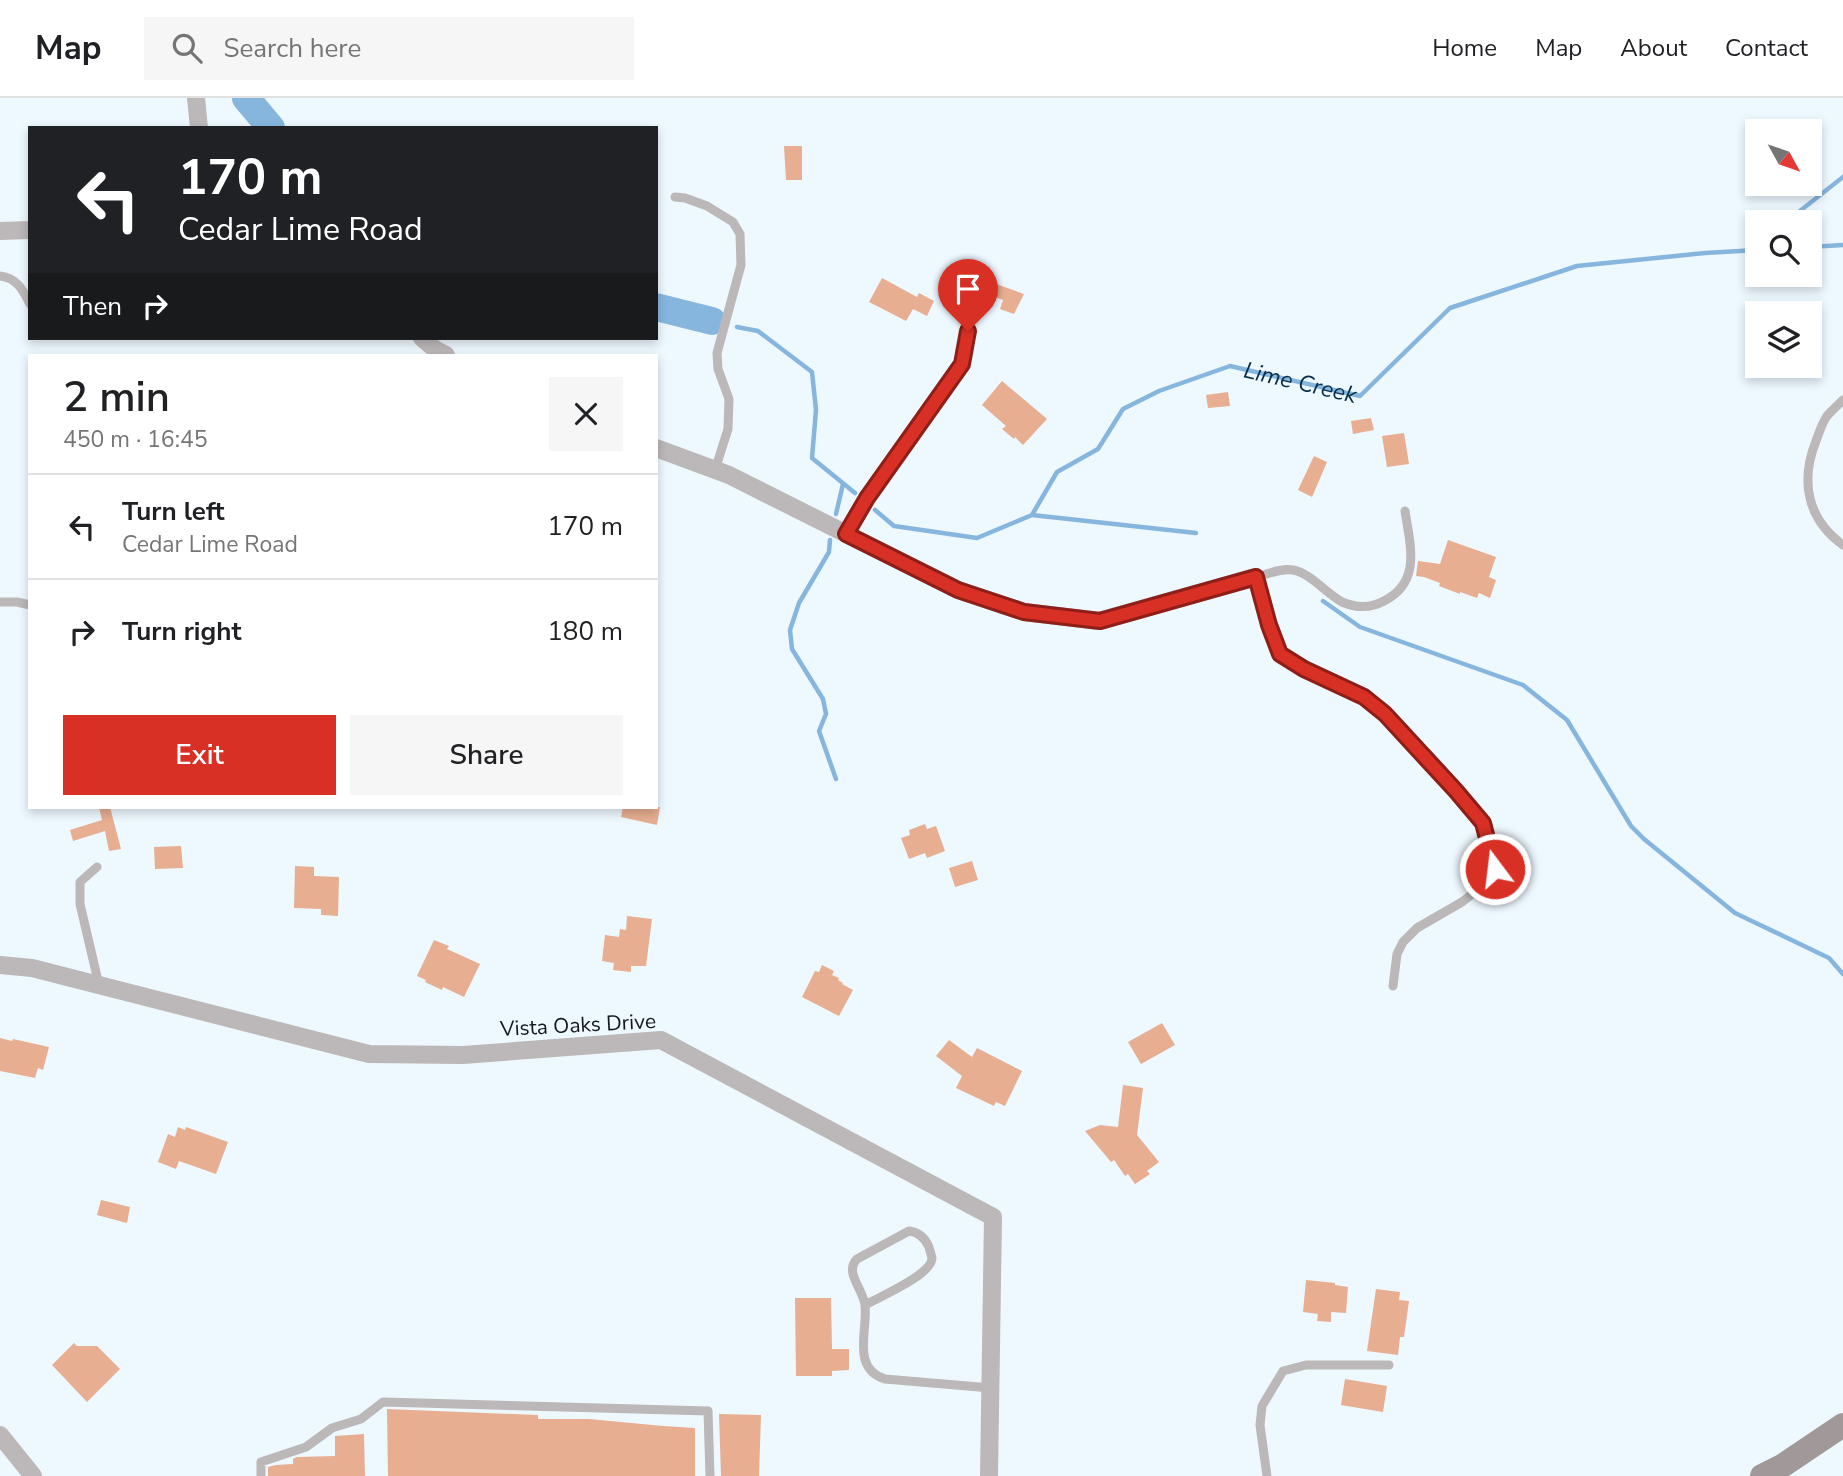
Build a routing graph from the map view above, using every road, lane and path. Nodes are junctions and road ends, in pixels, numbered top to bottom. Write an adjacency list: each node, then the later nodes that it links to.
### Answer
1 (196, 98): 2 (street)
2 (199, 126)
3 (675, 197): 13 (lane)
4 (0, 230): 5 (street)
5 (28, 230)
6 (0, 276): 7 (lane)
7 (28, 301)
8 (968, 331): 15 (lane)
9 (424, 340): 10 (street)
10 (444, 354)
11 (1843, 400): 16 (lane)
12 (658, 449): 13 (street)
13 (715, 470): 15 (street)
14 (1405, 511): 17 (lane)
15 (846, 534): 17 (street)
16 (1843, 545)
17 (1256, 577): 23 (lane)
18 (0, 602): 19 (lane)
19 (28, 605)
20 (97, 867): 22 (lane)
21 (0, 965): 22 (street, Vista Oaks Drive)
22 (99, 985): 26 (street, Vista Oaks Drive)
23 (1393, 986)
24 (864, 1305): 24 (lane); 26 (lane)
25 (1389, 1365): 33 (lane)
26 (991, 1388): 32 (street, Vista Oaks Drive)
27 (1843, 1425): 34 (main road)
28 (0, 1435): 29 (street)
29 (33, 1476)
30 (261, 1476): 31 (lane)
31 (710, 1476)
32 (989, 1476)
33 (1267, 1476)
34 (1762, 1476)

